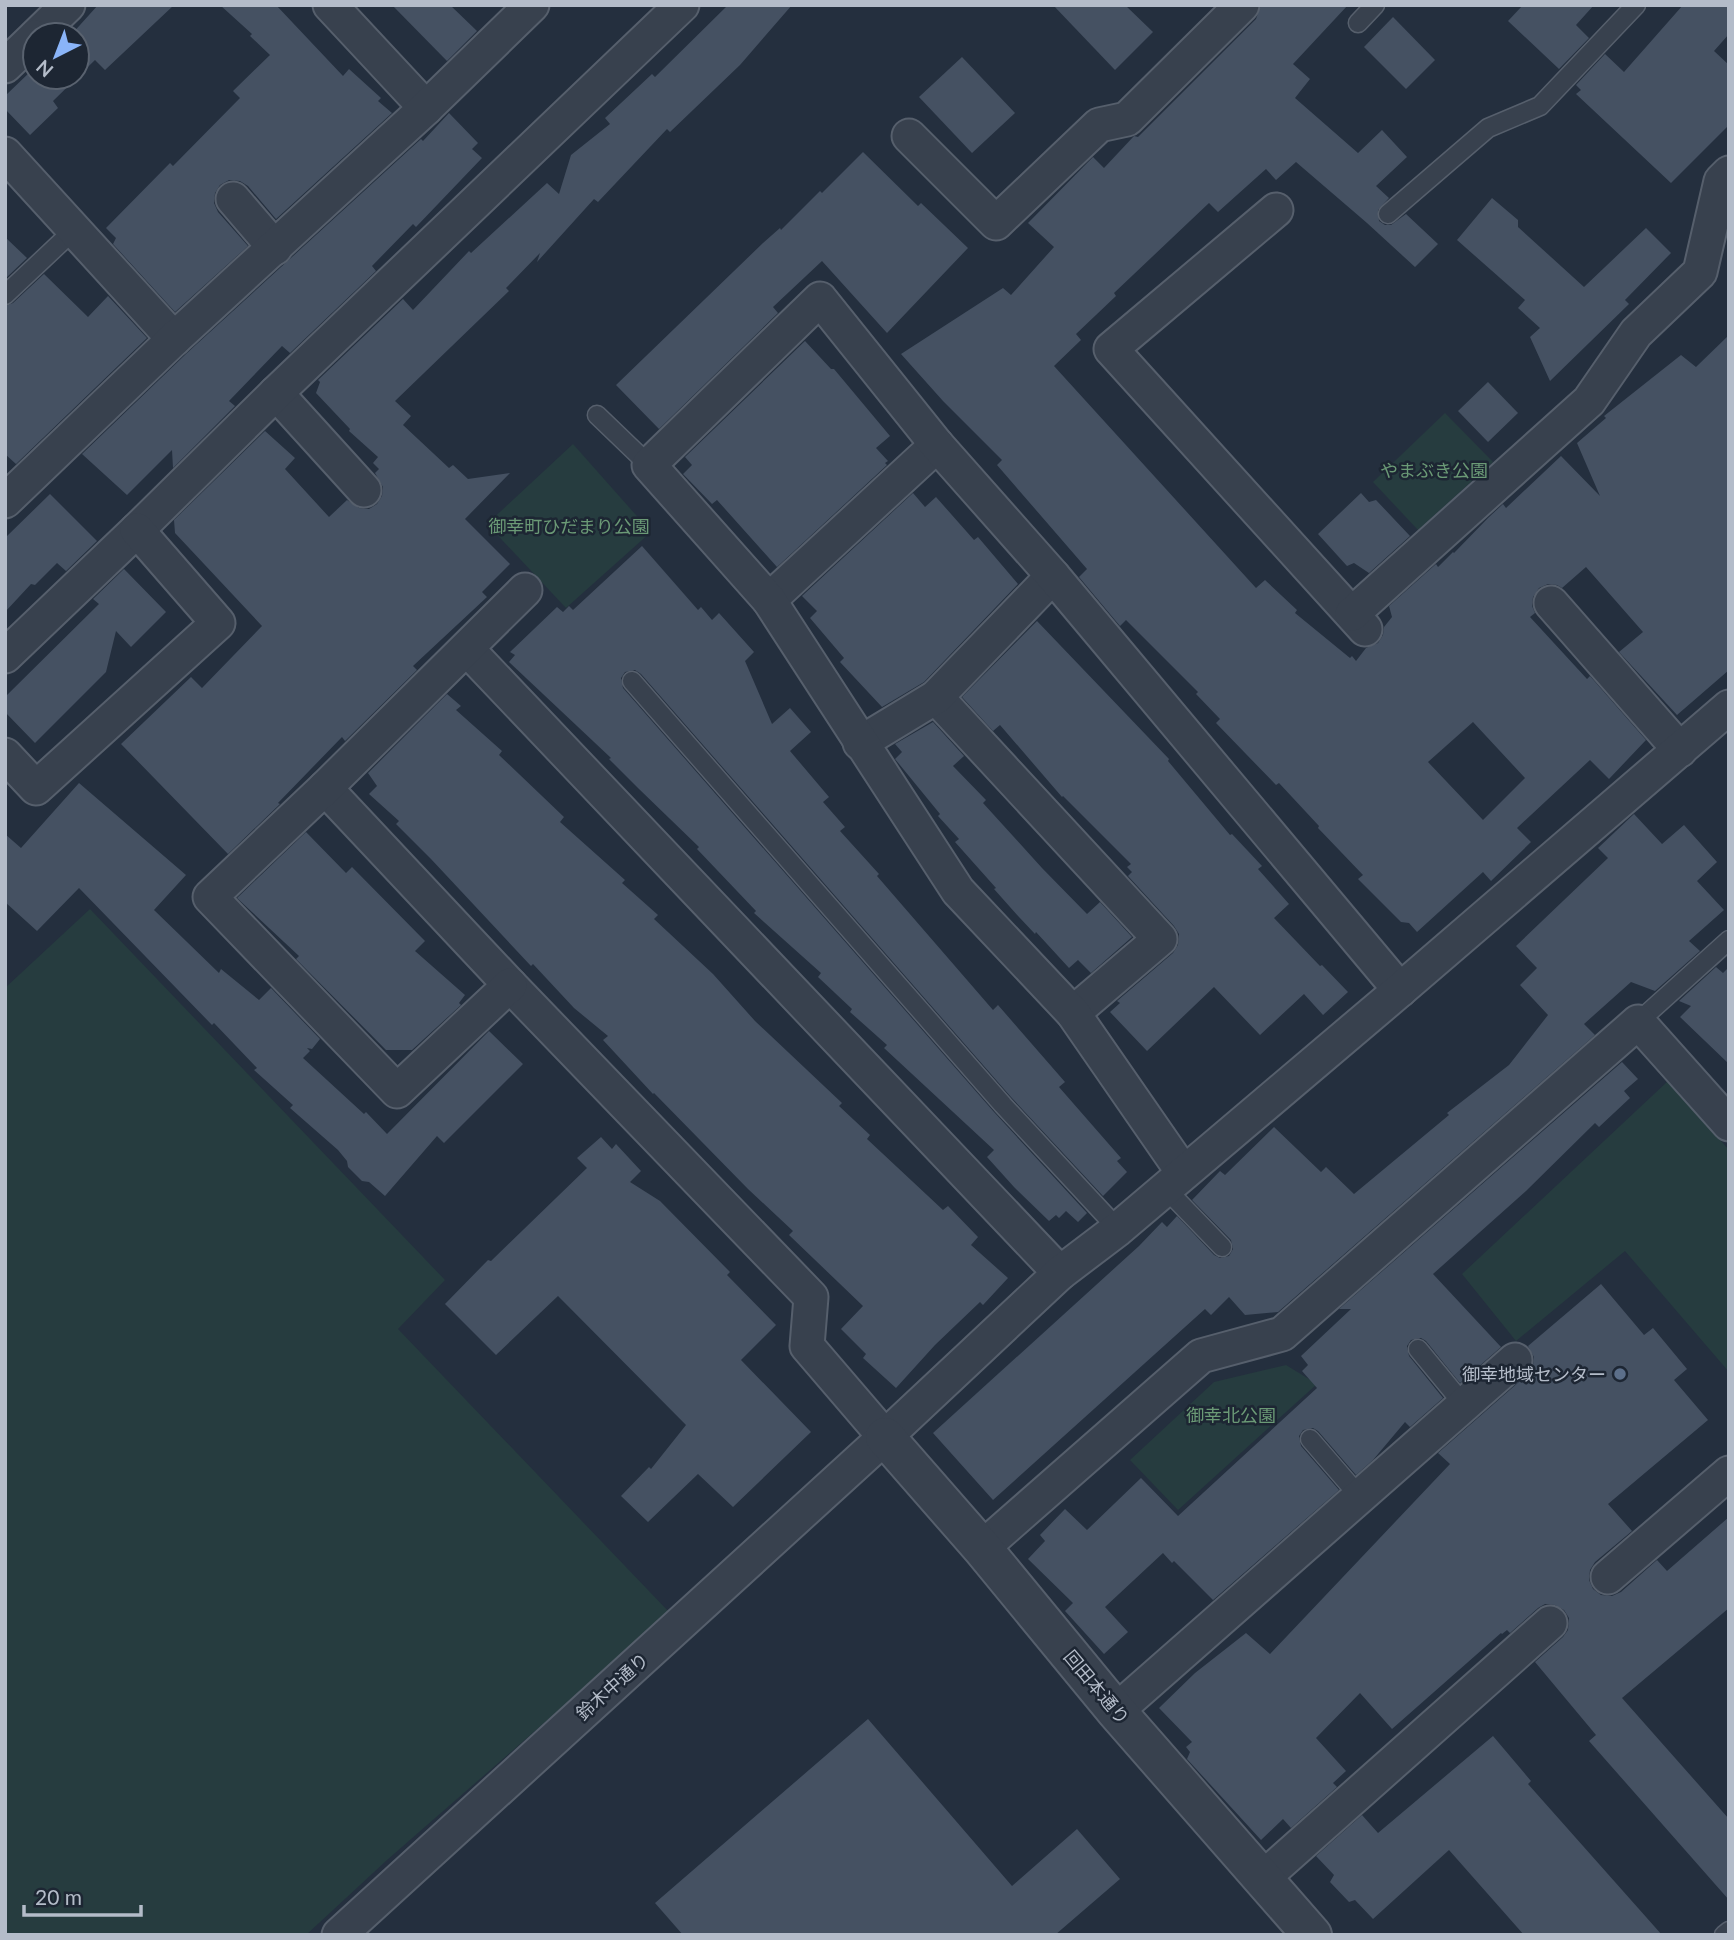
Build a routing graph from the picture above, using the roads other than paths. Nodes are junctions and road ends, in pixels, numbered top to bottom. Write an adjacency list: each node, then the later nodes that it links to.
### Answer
1 (68, 5): 8 (street)
2 (330, 5): 12 (street)
3 (532, 5): 12 (street)
4 (682, 5): 23 (street)
5 (1242, 5): 13 (street)
6 (1375, 5): 9 (lane)
7 (1636, 5): 18 (lane)
8 (51, 21)
9 (1358, 23)
10 (21, 51): 11 (street)
11 (5, 66)
12 (426, 108): 20 (street)
13 (909, 136)
14 (5, 154): 19 (street)
15 (1729, 173): 17 (street)
16 (233, 199): 20 (street)
17 (1276, 210)
18 (1388, 214)
19 (74, 230): 21 (lane); 22 (street)
20 (275, 248): 22 (street)
21 (5, 295)
22 (174, 340): 28 (street)
23 (276, 393): 27 (street); 29 (street)
24 (597, 415): 26 (lane)
25 (937, 445): 26 (street); 30 (street); 32 (street)
26 (649, 465): 32 (street)
27 (364, 490)
28 (5, 501)
29 (137, 530): 35 (street); 41 (street)
30 (1054, 576): 37 (street); 45 (street)
31 (525, 590): 34 (street)
32 (769, 600): 39 (street)
33 (1551, 603): 40 (street)
34 (467, 649): 42 (street); 52 (street)
35 (5, 656)
36 (632, 681): 50 (lane)
37 (936, 697): 39 (street); 46 (street)
38 (1729, 707): 40 (street, 鈴木中通り)
39 (860, 743): 46 (street)
40 (1680, 750): 45 (street, 鈴木中通り)
41 (5, 755)
42 (325, 788): 44 (street); 44 (street)
43 (1729, 940): 47 (lane)
44 (510, 985): 56 (street)
45 (1400, 990): 49 (street, 鈴木中通り)
46 (1073, 1013): 49 (street)
47 (1638, 1022): 48 (street); 60 (street)
48 (1729, 1124)
49 (1174, 1180): 50 (street, 鈴木中通り); 51 (lane)
50 (1118, 1229): 52 (street, 鈴木中通り)
51 (1222, 1247)
52 (1060, 1273): 56 (street, 鈴木中通り)
53 (1418, 1349): 55 (lane)
54 (1515, 1360): 55 (street)
55 (1464, 1405): 59 (street)
56 (885, 1437): 60 (street, 回田本通り); 66 (street, 鈴木中通り)
57 (1310, 1439): 59 (lane)
58 (1729, 1473): 61 (street)
59 (1360, 1497): 63 (street)
60 (982, 1549): 63 (street, 回田本通り)
61 (1608, 1577)
62 (1550, 1623): 64 (street)
63 (1116, 1711): 64 (street, 回田本通り)
64 (1263, 1878): 67 (street, 回田本通り)
65 (1729, 1931): 68 (lane)
66 (339, 1935)
67 (1312, 1935)
68 (1724, 1935)

